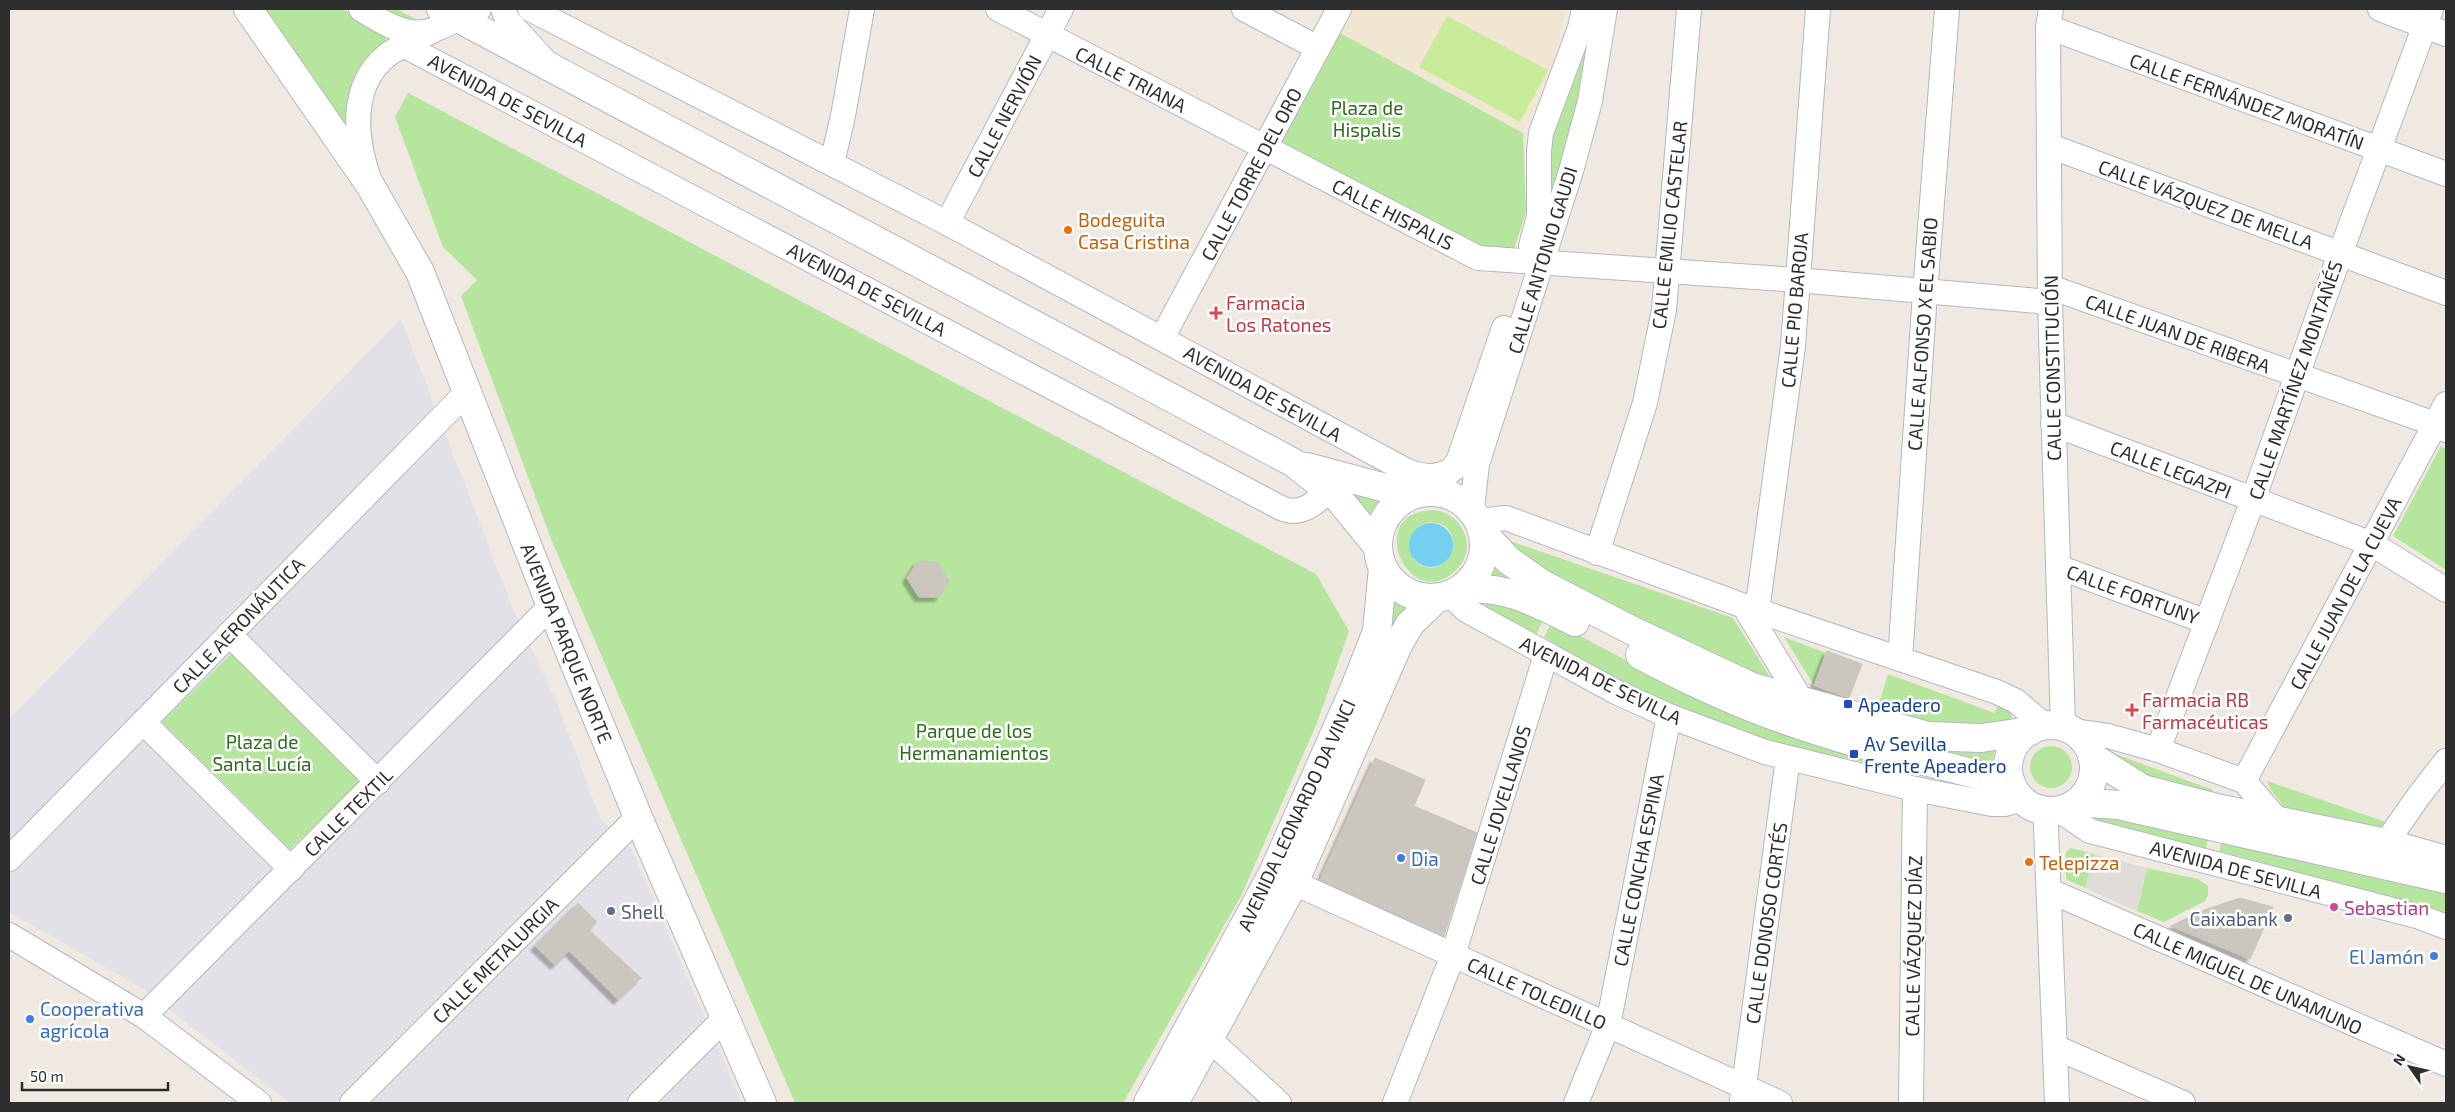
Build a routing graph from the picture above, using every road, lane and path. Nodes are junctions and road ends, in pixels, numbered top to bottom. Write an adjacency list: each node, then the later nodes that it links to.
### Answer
1 (248, 9): 28 (main road, AVENIDA PARQUE NORTE)
2 (361, 9): 16 (street)
3 (502, 9): 22 (street)
4 (530, 9): 26 (street, AVENIDA DE SEVILLA)
5 (862, 9): 26 (street)
6 (998, 9): 19 (street, CALLE TRIANA)
7 (1061, 9): 19 (street, CALLE NERVIÓN)
8 (1244, 9): 21 (street)
9 (1339, 9): 21 (street, CALLE TORRE DEL ORO)
10 (1584, 9): 31 (street, CALLE ANTONIO GAUDI)
11 (1605, 9): 31 (street, CALLE ANTONIO GAUDI)
12 (1689, 9): 32 (street, CALLE EMILIO CASTELAR)
13 (1818, 9): 33 (street, CALLE PIO BAROJA)
14 (1947, 9): 34 (street, CALLE ALFONSO X EL SABIO)
15 (2380, 9): 18 (street)
16 (452, 16): 20 (street); 22 (main road, AVENIDA DE SEVILLA)
17 (2049, 18): 23 (street, CALLE CONSTITUCIÓN); 25 (street, CALLE FERNÁNDEZ MORATÍN)
18 (2434, 23): 25 (street, CALLE MARTÍNEZ MONTAÑÉS)
19 (1047, 35): 24 (street, CALLE TRIANA); 29 (street, CALLE NERVIÓN)
20 (403, 46): 28 (street); 45 (street, AVENIDA DE SEVILLA)
21 (1318, 48): 24 (street, CALLE TORRE DEL ORO)
22 (552, 69): 43 (main road, AVENIDA DE SEVILLA)
23 (2050, 146): 30 (street, CALLE VÁZQUEZ DE MELLA); 36 (street, CALLE CONSTITUCIÓN)
24 (1265, 148): 31 (street, CALLE HISPALIS); 37 (street, CALLE TORRE DEL ORO)
25 (2380, 150): 27 (street, CALLE FERNÁNDEZ MORATÍN); 30 (street, CALLE MARTÍNEZ MONTAÑÉS)
26 (832, 164): 29 (street, AVENIDA DE SEVILLA)
27 (2446, 174)
28 (370, 185): 39 (main road, AVENIDA PARQUE NORTE)
29 (948, 223): 37 (street, AVENIDA DE SEVILLA)
30 (2340, 254): 35 (street, CALLE VÁZQUEZ DE MELLA); 38 (street, CALLE MARTÍNEZ MONTAÑÉS)
31 (1534, 261): 32 (street, CALLE HISPALIS); 44 (street, CALLE ANTONIO GAUDI); 48 (street, CALLE ANTONIO GAUDI)
32 (1668, 272): 33 (street, CALLE HISPALIS); 51 (street, CALLE EMILIO CASTELAR)
33 (1797, 280): 34 (street, CALLE JUAN DE RIBERA); 57 (street, CALLE PIO BAROJA)
34 (1925, 293): 36 (street, CALLE JUAN DE RIBERA); 61 (street, CALLE ALFONSO X EL SABIO)
35 (2446, 293)
36 (2050, 294): 38 (street, CALLE JUAN DE RIBERA); 41 (street, CALLE CONSTITUCIÓN)
37 (1162, 338): 42 (street, AVENIDA DE SEVILLA)
38 (2298, 376): 40 (street, CALLE JUAN DE RIBERA); 47 (street, CALLE MARTÍNEZ MONTAÑÉS)
39 (467, 392): 56 (main road, AVENIDA PARQUE NORTE); 59 (street, CALLE AERONÁUTICA)
40 (2443, 419): 50 (street, CALLE JUAN DE LA CUEVA)
41 (2053, 424): 47 (street, CALLE LEGAZPI); 53 (street, CALLE CONSTITUCIÓN)
42 (1384, 458): 44 (street, AVENIDA DE SEVILLA); 46 (street)
43 (1294, 464): 45 (main road, AVENIDA DE SEVILLA); 46 (main road, AVENIDA DE SEVILLA)
44 (1455, 468): 46 (street)
45 (1329, 490): 52 (main road, AVENIDA DE SEVILLA)
46 (1419, 493): 48 (main road); 52 (main road)
47 (2253, 500): 50 (street, CALLE LEGAZPI); 58 (street, CALLE MARTÍNEZ MONTAÑÉS)
48 (1477, 513): 49 (street); 49 (street); 55 (main road); 62 (main road)
49 (1506, 518): 51 (street)
50 (2372, 544): 54 (street, CALLE LEGAZPI); 70 (street, CALLE JUAN DE LA CUEVA)
51 (1596, 552): 57 (street)
52 (1381, 557): 55 (main road); 98 (main road, AVENIDA LEONARDO DA VINCI)
53 (2058, 566): 58 (street, CALLE FORTUNY); 65 (street, CALLE CONSTITUCIÓN)
54 (2446, 590)
55 (1449, 594): 60 (street, AVENIDA DE SEVILLA); 73 (main road, AVENIDA DE SEVILLA); 82 (main road, AVENIDA LEONARDO DA VINCI)
56 (551, 606): 71 (street, CALLE TEXTIL); 74 (main road, AVENIDA PARQUE NORTE)
57 (1750, 608): 61 (street); 62 (street)
58 (2207, 622): 66 (street, CALLE MARTÍNEZ MONTAÑÉS)
59 (230, 634): 64 (street, CALLE AERONÁUTICA); 71 (street)
60 (1546, 654): 63 (street, AVENIDA DE SEVILLA); 86 (street, CALLE JOVELLANOS)
61 (1900, 659): 65 (street)
62 (1803, 703): 65 (main road)
63 (1668, 716): 68 (street, AVENIDA DE SEVILLA); 89 (street, CALLE CONCHA ESPINA)
64 (143, 722): 78 (street, CALLE AERONÁUTICA); 80 (street)
65 (2053, 729): 66 (street); 67 (main road); 73 (main road)
66 (2158, 750): 70 (street)
67 (2092, 757): 73 (main road); 75 (main road)
68 (1788, 758): 72 (street, AVENIDA DE SEVILLA); 93 (street, CALLE DONOSO CORTÉS)
69 (2446, 761): 76 (street)
70 (2244, 781): 75 (street)
71 (378, 782): 80 (street, CALLE TEXTIL)
72 (1915, 789): 73 (street, AVENIDA DE SEVILLA); 104 (street, CALLE VÁZQUEZ DÍAZ)
73 (2042, 800): 77 (main road, AVENIDA DE SEVILLA); 83 (street); 84 (street, AVENIDA DE SEVILLA)
74 (638, 817): 88 (main road, AVENIDA PARQUE NORTE); 95 (street, CALLE METALURGIA)
75 (2278, 821): 76 (main road)
76 (2386, 843): 77 (street); 79 (main road)
77 (2347, 856): 81 (main road, AVENIDA DE SEVILLA)
78 (9, 859)
79 (2446, 860)
80 (291, 869): 87 (street, CALLE TEXTIL)
81 (2446, 879)
82 (1294, 883): 86 (street, CALLE TOLEDILLO); 90 (main road, AVENIDA LEONARDO DA VINCI)
83 (2050, 892): 91 (street); 92 (street, CALLE MIGUEL DE UNAMUNO)
84 (2446, 927)
85 (9, 935): 87 (street)
86 (1453, 955): 89 (street, CALLE TOLEDILLO); 101 (street, CALLE JOVELLANOS)
87 (144, 1016): 94 (street)
88 (725, 1018): 96 (street); 97 (main road, AVENIDA PARQUE NORTE)
89 (1608, 1025): 93 (street, CALLE TOLEDILLO); 102 (street, CALLE CONCHA ESPINA)
90 (1210, 1040): 99 (main road, AVENIDA LEONARDO DA VINCI); 100 (street)
91 (2055, 1047): 105 (street); 106 (street)
92 (2446, 1064)
93 (1743, 1095): 103 (street, CALLE TOLEDILLO)
94 (259, 1103)
95 (352, 1103)
96 (640, 1103)
97 (762, 1103)
98 (1148, 1103)
99 (1174, 1103)
100 (1279, 1103)
101 (1395, 1103)
102 (1576, 1103)
103 (1780, 1103)
104 (1911, 1103)
105 (2057, 1103)
106 (2183, 1103)

